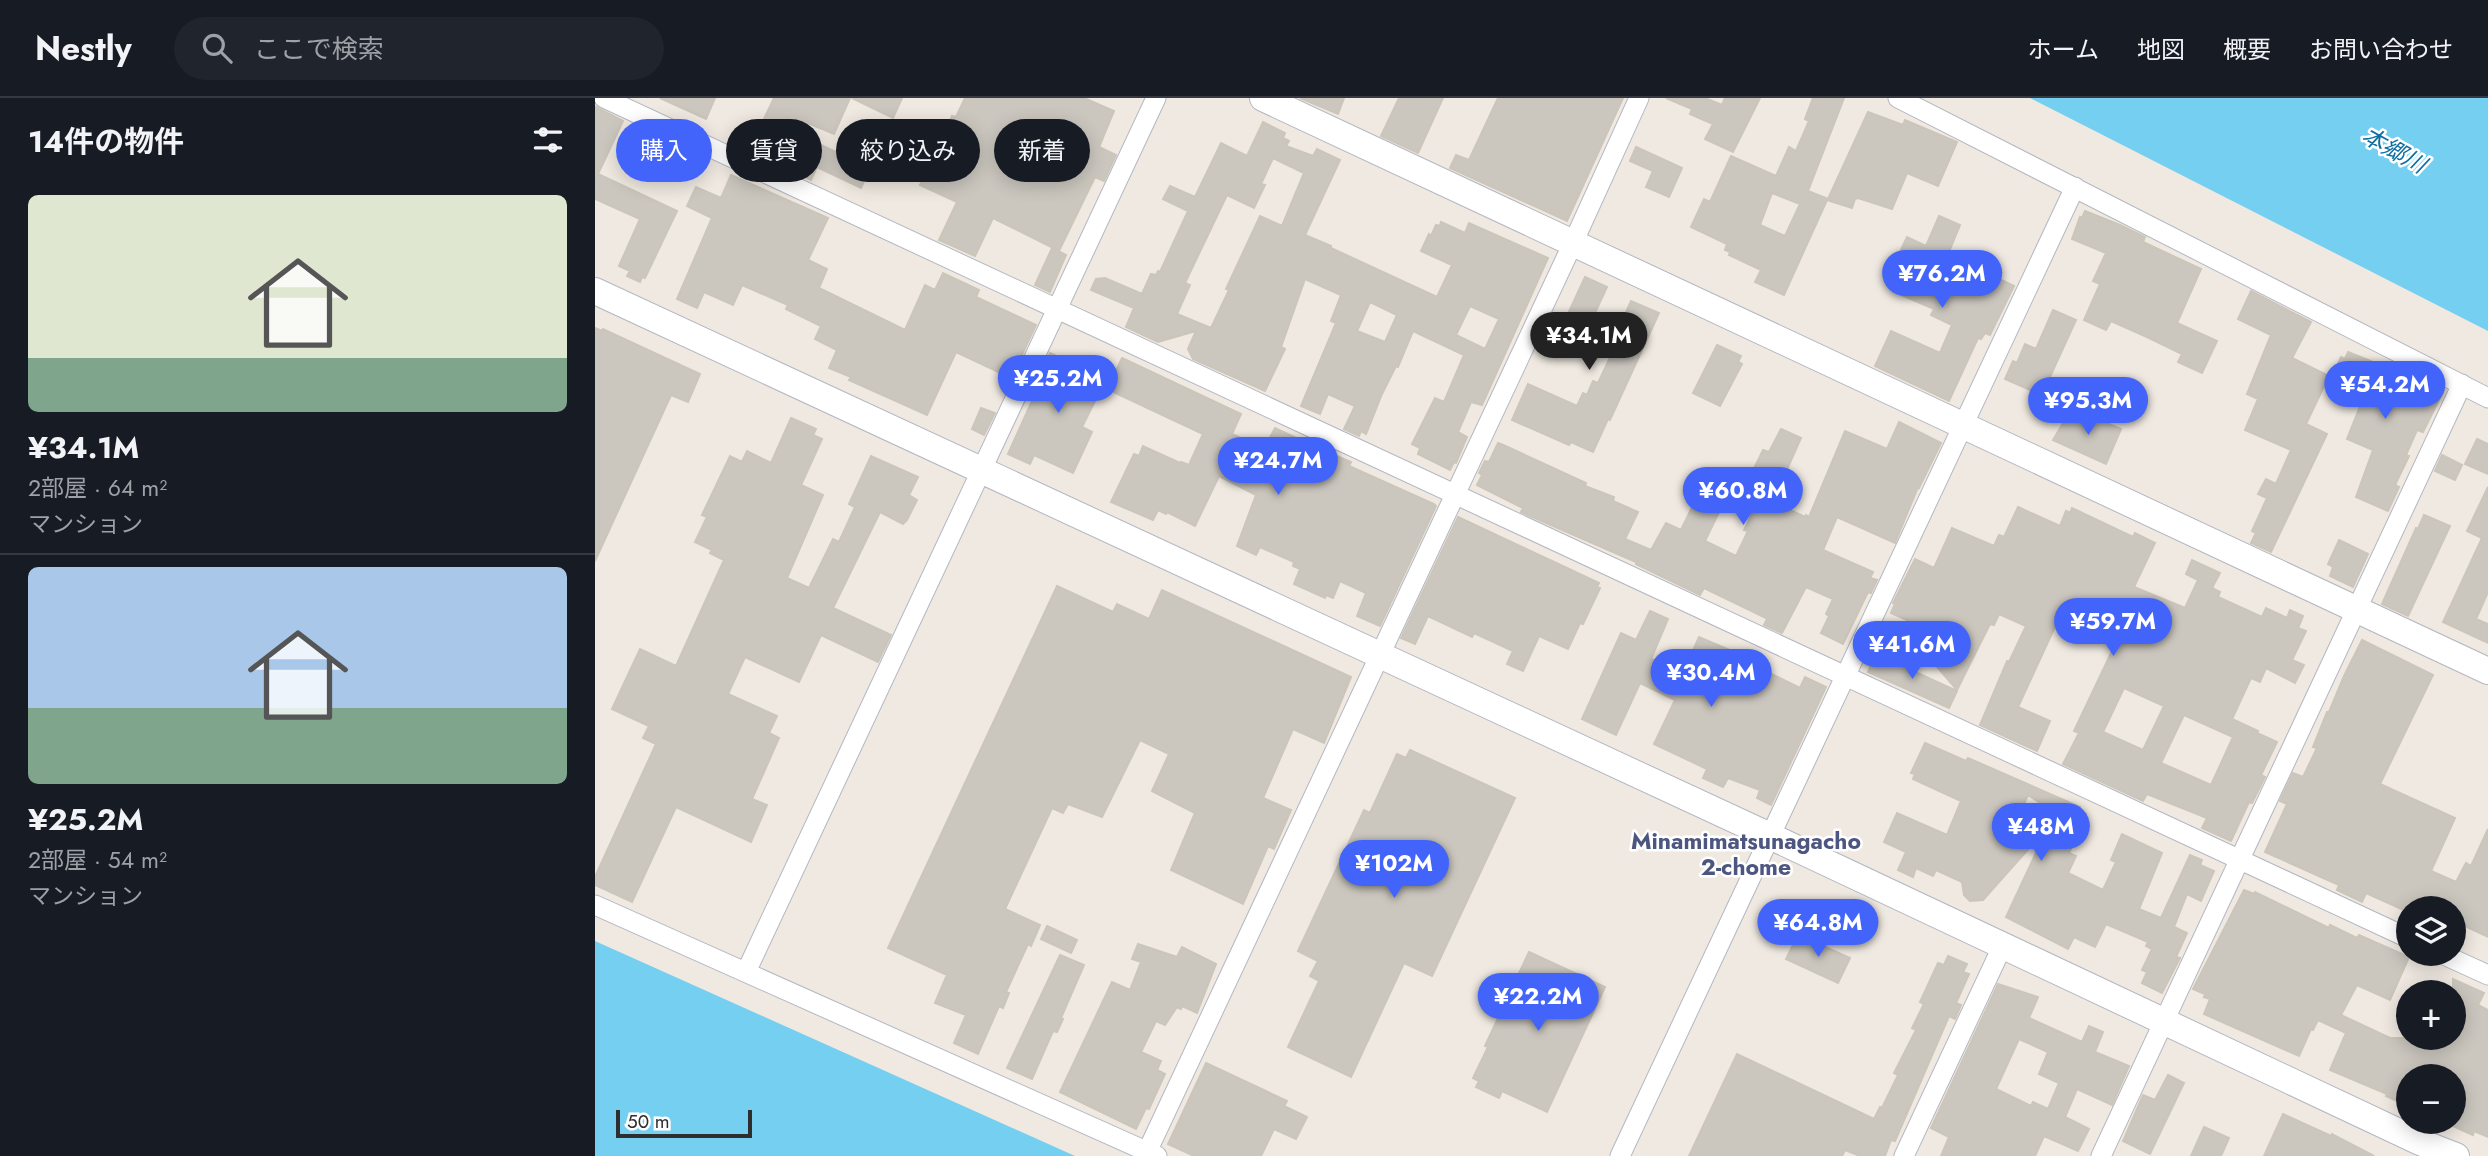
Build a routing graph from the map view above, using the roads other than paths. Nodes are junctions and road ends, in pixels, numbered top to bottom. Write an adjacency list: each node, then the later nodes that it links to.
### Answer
1 (604, 98): 9 (street)
2 (1156, 98): 9 (street)
3 (1263, 98): 7 (street)
4 (1639, 98): 7 (street)
5 (1898, 98): 6 (street)
6 (2075, 187): 10 (street); 12 (street)
7 (1573, 243): 12 (street); 14 (street)
8 (595, 291): 13 (street)
9 (1057, 309): 13 (street); 14 (street)
10 (2462, 384): 11 (street); 15 (street)
11 (2488, 398)
12 (1963, 425): 15 (street); 18 (street)
13 (983, 471): 16 (street); 25 (street)
14 (1455, 495): 16 (street); 18 (street)
15 (2358, 609): 17 (street); 20 (street)
16 (1380, 656): 19 (street); 28 (street)
17 (2488, 671)
18 (1846, 676): 19 (street); 20 (street)
19 (1770, 836): 23 (street); 29 (street)
20 (2239, 859): 22 (street); 27 (street)
21 (595, 905): 25 (street)
22 (2396, 932)
23 (2002, 947): 27 (street); 30 (street)
24 (2466, 965): 26 (street)
25 (746, 972): 28 (street)
26 (2488, 975)
27 (2164, 1022): 31 (street); 32 (street)
28 (1152, 1154)
29 (1620, 1156)
30 (1904, 1156)
31 (2101, 1156)
32 (2456, 1156)

